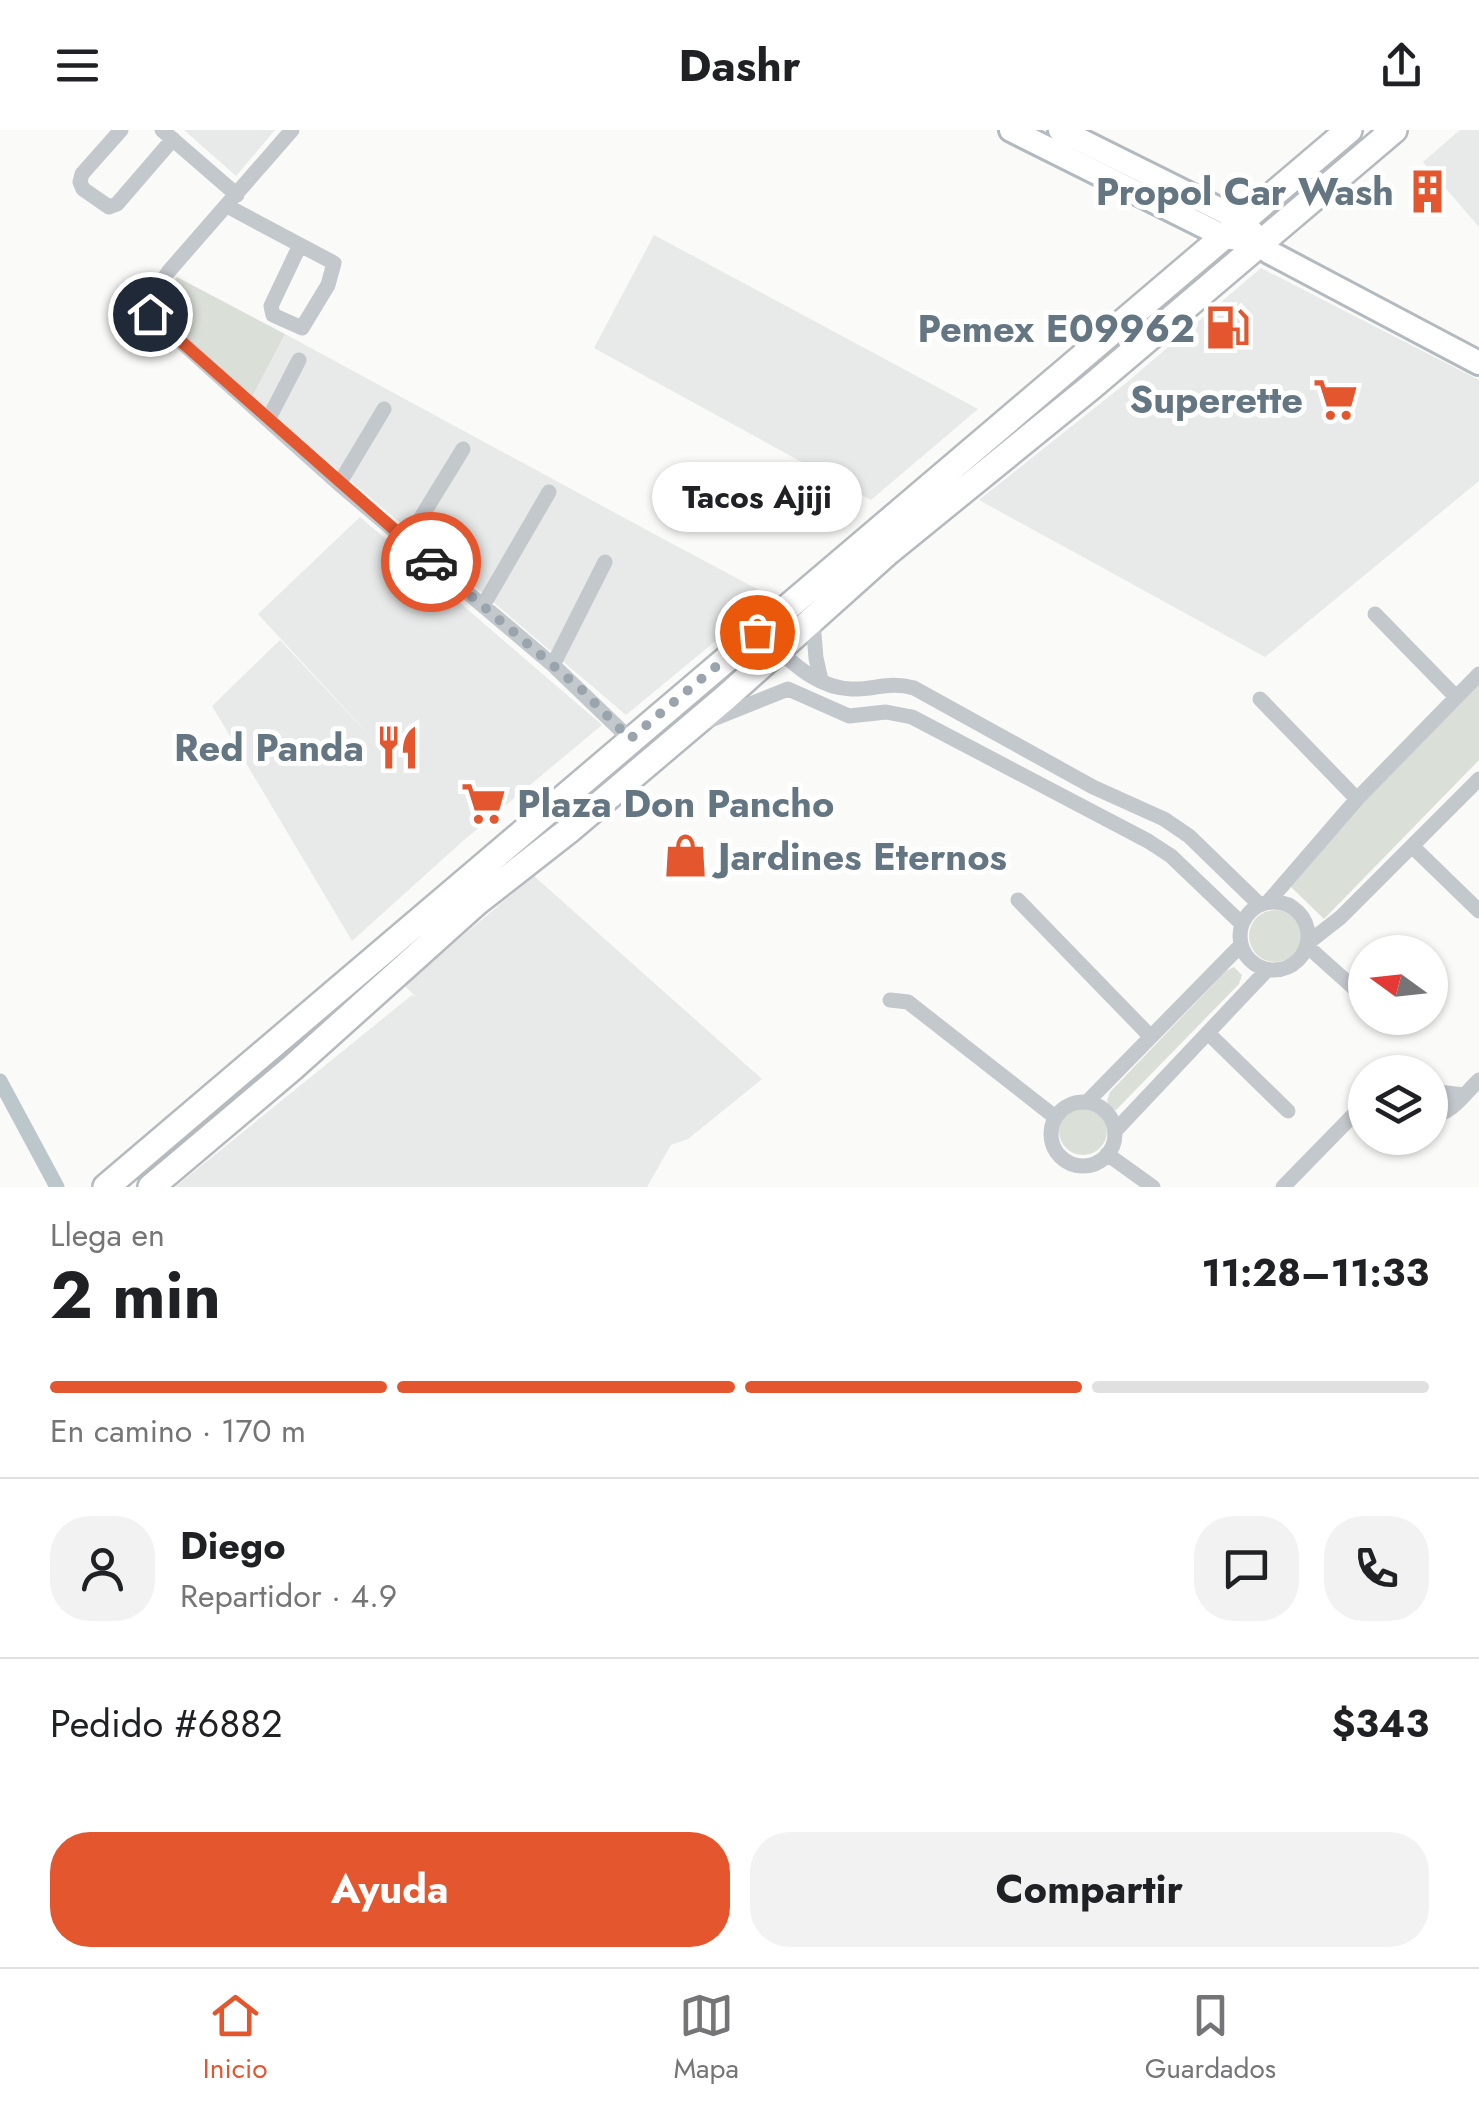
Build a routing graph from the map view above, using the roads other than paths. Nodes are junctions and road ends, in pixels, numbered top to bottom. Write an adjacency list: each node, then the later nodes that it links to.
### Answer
1 (120, 130): 7 (street)
2 (269, 130): 8 (street)
3 (1011, 130): 10 (street)
4 (1060, 130): 10 (street)
5 (1349, 130): 10 (main road)
6 (1394, 130): 11 (main road)
7 (168, 135): 9 (street)
8 (287, 136): 9 (street)
9 (232, 201): 12 (street); 16 (street)
10 (1234, 229): 11 (street); 25 (main road)
11 (1258, 242): 14 (street); 24 (main road)
12 (300, 245): 12 (street)
13 (300, 360): 16 (street)
14 (1479, 363)
15 (384, 409): 18 (street)
16 (268, 418): 18 (street)
17 (463, 449): 20 (street)
18 (339, 484): 20 (street)
19 (550, 492): 22 (street)
20 (406, 542): 22 (street)
21 (605, 562): 27 (street)
22 (484, 604): 27 (street)
23 (1375, 614): 31 (street)
24 (813, 622): 26 (main road); 29 (street)
25 (757, 632): 26 (street); 36 (main road)
26 (780, 650): 29 (street); 34 (main road)
27 (553, 665): 36 (street)
28 (1479, 674): 31 (street)
29 (817, 680): 30 (street); 33 (street)
30 (788, 688): 34 (street); 35 (street)
31 (1456, 697): 39 (street)
32 (1260, 699): 39 (street)
33 (947, 707): 35 (street); 38 (street)
34 (691, 727): 64 (main road)
35 (935, 729): 40 (street)
36 (630, 739): 63 (main road)
37 (1479, 778): 41 (street)
38 (1114, 795): 40 (street); 43 (street)
39 (1357, 799): 43 (street)
40 (1101, 815): 45 (street)
41 (1412, 846): 44 (street); 46 (street)
42 (1018, 900): 52 (street)
43 (1264, 904): 45 (street); 46 (street)
44 (1479, 912)
45 (1242, 924): 47 (street)
46 (1308, 944): 48 (street); 49 (street)
47 (1241, 945): 48 (street); 52 (street)
48 (1267, 970): 51 (street)
49 (1348, 982)
50 (890, 1000): 59 (street)
51 (1209, 1034): 58 (street); 61 (street)
52 (1150, 1036): 56 (street)
53 (1479, 1080): 55 (street)
54 (1448, 1094): 55 (street)
55 (1464, 1095): 57 (street)
56 (1086, 1102): 59 (street); 61 (street)
57 (1448, 1110)
58 (1288, 1111)
59 (1055, 1117): 62 (street)
60 (1348, 1129): 66 (street)
61 (1115, 1131): 62 (street)
62 (1107, 1154): 65 (street)
63 (106, 1187)
64 (151, 1187)
65 (1153, 1187)
66 (1283, 1187)

